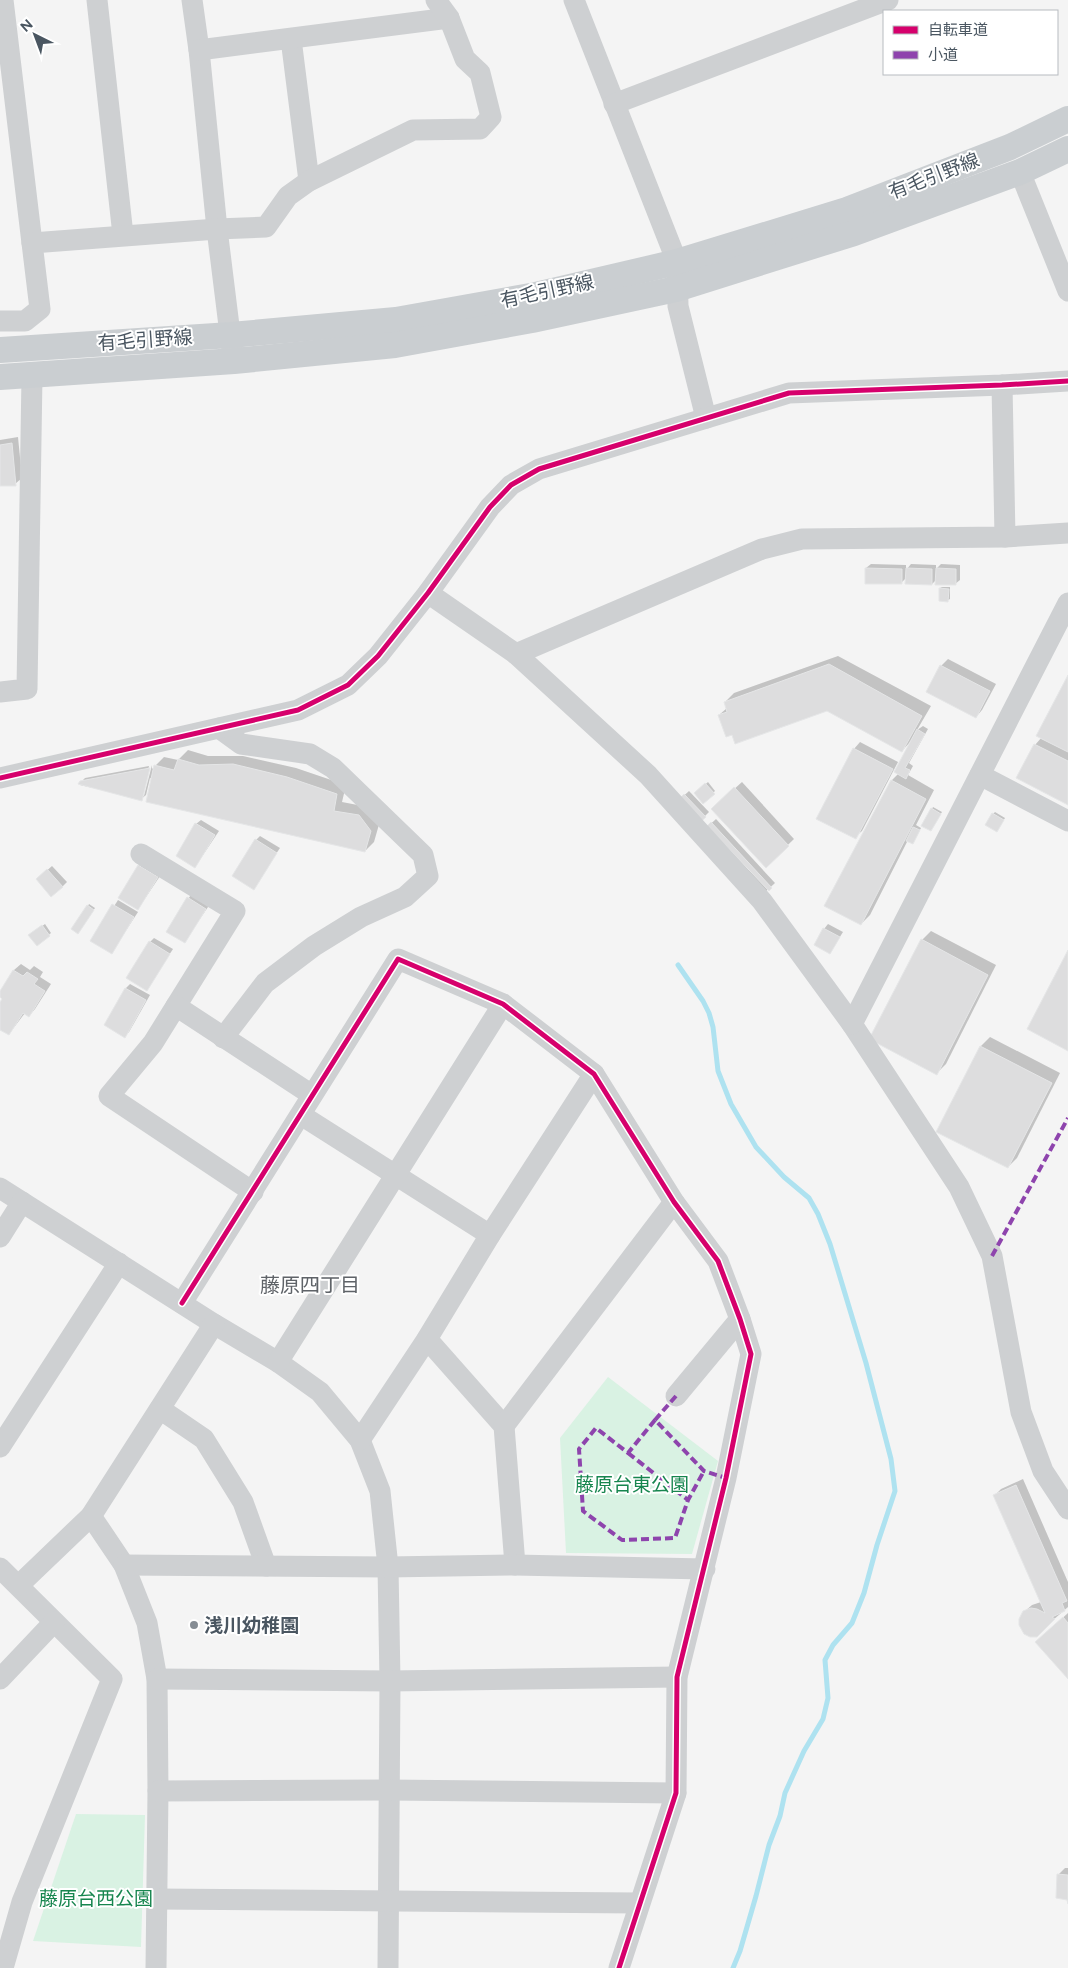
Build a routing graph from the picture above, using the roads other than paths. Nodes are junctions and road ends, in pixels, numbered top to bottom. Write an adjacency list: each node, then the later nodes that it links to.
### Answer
1 (3, 0): 17 (street)
2 (98, 0): 16 (street)
3 (192, 0): 9 (street)
4 (436, 0): 7 (street)
5 (574, 0): 10 (street)
6 (888, 0): 10 (street)
7 (449, 18): 8 (street); 14 (street)
8 (291, 39): 9 (street); 14 (street)
9 (199, 50): 15 (street)
10 (614, 104): 18 (street)
11 (1068, 118): 18 (main road, 有毛引野線)
12 (1068, 150): 13 (main road, 有毛引野線)
13 (1020, 172): 19 (main road, 有毛引野線); 20 (street)
14 (309, 181): 15 (street)
15 (217, 229): 16 (street); 22 (street)
16 (123, 235): 17 (street)
17 (32, 243): 21 (street)
18 (677, 262): 19 (street); 22 (main road, 有毛引野線)
19 (676, 289): 24 (main road, 有毛引野線); 29 (street)
20 (1068, 291)
21 (0, 322)
22 (231, 335): 23 (main road, 有毛引野線); 24 (street)
23 (0, 350)
24 (234, 361): 25 (main road, 有毛引野線)
25 (32, 376): 26 (main road, 有毛引野線); 35 (street)
26 (0, 377)
27 (1068, 381): 28 (street)
28 (1002, 385): 29 (street); 31 (street)
29 (706, 418): 32 (street)
30 (1068, 533): 31 (street)
31 (1005, 537): 34 (street)
32 (428, 593): 34 (street); 36 (street)
33 (1068, 603): 37 (street)
34 (516, 654): 43 (street)
35 (0, 692)
36 (219, 728): 38 (street); 44 (street)
37 (980, 774): 39 (street); 43 (street)
38 (0, 778)
39 (1068, 820)
40 (141, 854): 42 (street)
41 (503, 1004): 45 (street); 46 (street); 48 (street)
42 (176, 1006): 44 (street); 50 (street)
43 (852, 1024): 66 (street)
44 (223, 1038): 46 (street)
45 (594, 1074): 52 (street); 53 (street)
46 (312, 1095): 47 (street)
47 (301, 1115): 48 (street); 50 (street)
48 (396, 1176): 53 (street); 60 (street)
49 (0, 1188): 51 (street)
50 (253, 1192): 56 (street)
51 (22, 1202): 54 (street); 55 (street)
52 (674, 1202): 57 (street); 63 (street)
53 (490, 1235): 59 (street)
54 (0, 1236)
55 (119, 1263): 56 (street); 65 (street)
56 (182, 1303): 58 (street)
57 (740, 1319): 61 (street); 73 (street)
58 (214, 1324): 60 (street); 62 (street)
59 (427, 1339): 63 (street); 64 (street)
60 (278, 1362): 64 (street)
61 (676, 1396)
62 (160, 1409): 67 (street); 70 (street)
63 (504, 1426): 68 (street)
64 (360, 1440): 71 (street)
65 (0, 1447)
66 (1068, 1509)
67 (91, 1516): 69 (street); 74 (street)
68 (515, 1565): 71 (street); 73 (street)
69 (124, 1566): 70 (street); 78 (street)
70 (266, 1566): 71 (street)
71 (388, 1567): 79 (street)
72 (0, 1568): 74 (street)
73 (705, 1569): 76 (street)
74 (19, 1585): 75 (street)
75 (54, 1622): 77 (street); 86 (street)
76 (677, 1676): 79 (street); 82 (street)
77 (0, 1679)
78 (157, 1679): 79 (street); 81 (street)
79 (390, 1681): 80 (street)
80 (388, 1790): 81 (street); 82 (street); 84 (street)
81 (158, 1791): 83 (street)
82 (676, 1793): 85 (street)
83 (156, 1899): 84 (street); 87 (street)
84 (388, 1902): 85 (street); 88 (street)
85 (639, 1903): 89 (street)
86 (3, 1968)
87 (156, 1968)
88 (388, 1968)
89 (619, 1968)

